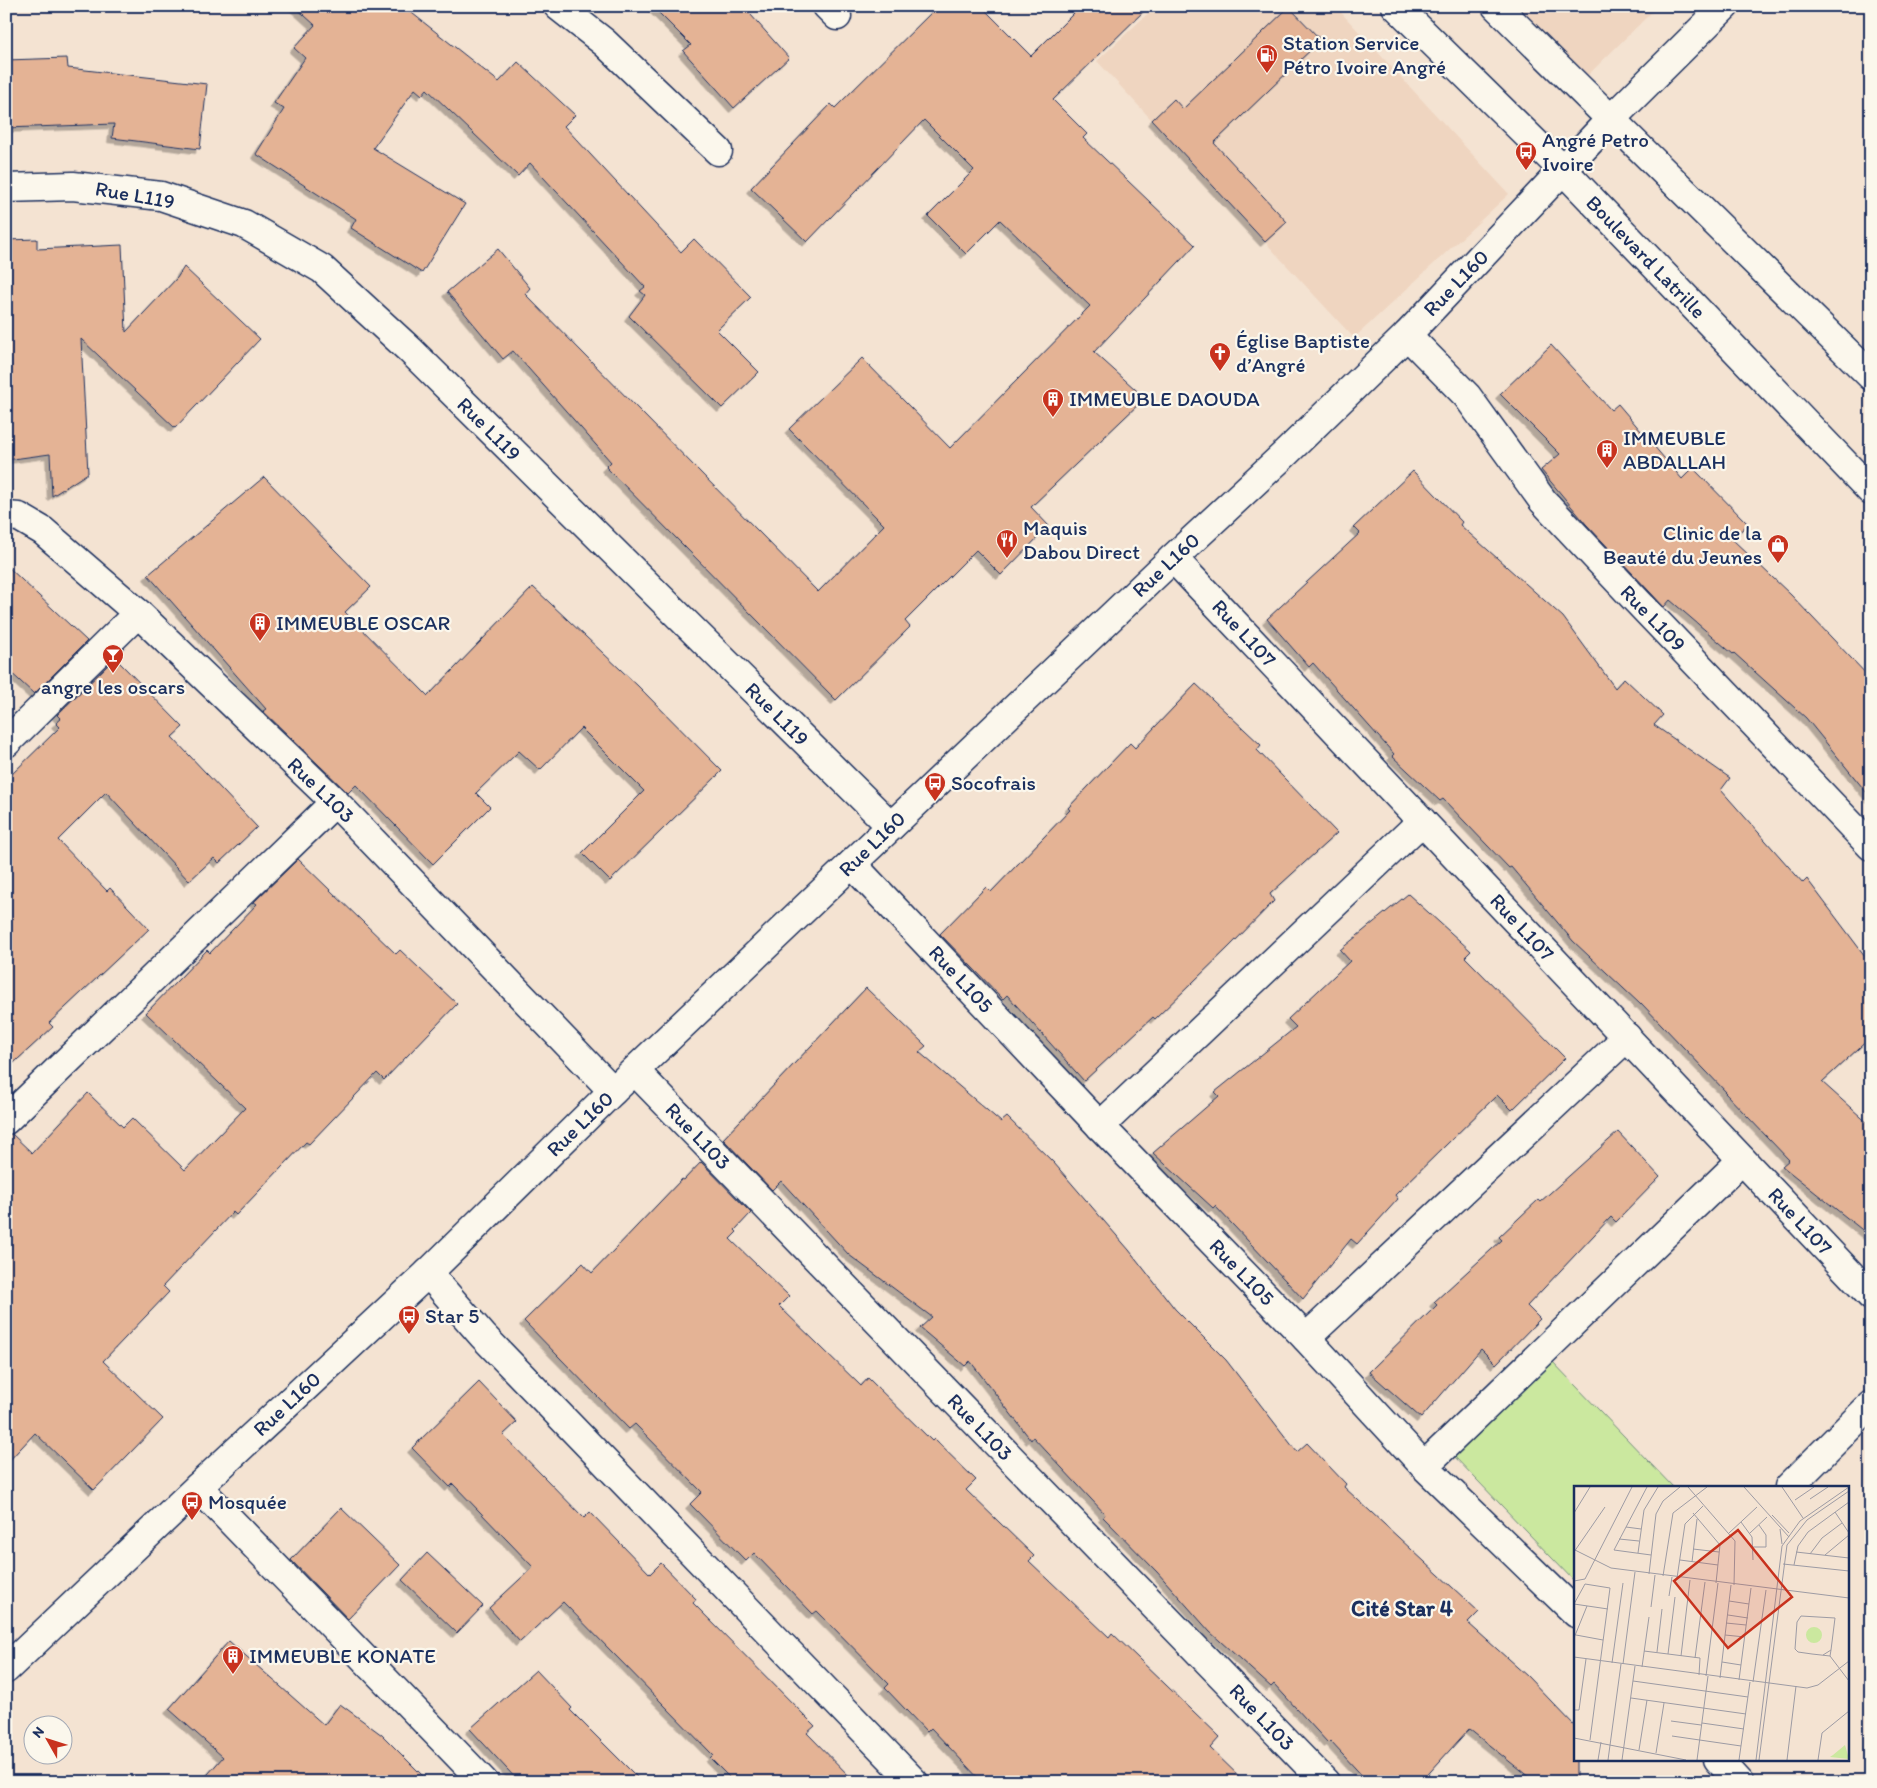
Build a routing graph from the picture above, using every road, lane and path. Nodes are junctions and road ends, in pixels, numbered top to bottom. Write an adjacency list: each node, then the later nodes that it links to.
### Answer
1 (558, 6): 6 (street)
2 (1396, 6): 7 (street, Boulevard Latrille)
3 (1496, 6): 5 (street)
4 (1725, 6): 5 (street, Rue L160)
5 (1610, 120): 7 (street, Rue L160); 10 (street)
6 (718, 151)
7 (1564, 171): 9 (street, Rue L160); 11 (street, Boulevard Latrille)
8 (6, 188): 18 (street, Rue L119)
9 (1407, 335): 13 (street, Rue L160); 19 (street, Rue L109)
10 (1871, 376)
11 (1871, 491)
12 (6, 516): 14 (street, Rue L103)
13 (1174, 558): 17 (street, Rue L107); 18 (street, Rue L160)
14 (138, 614): 15 (street); 16 (street, Rue L103)
15 (6, 743)
16 (335, 802): 23 (street, Rue L103); 24 (street)
17 (1422, 821): 21 (street, Rue L107); 25 (street)
18 (891, 826): 20 (street, Rue L160)
19 (1871, 846)
20 (852, 864): 22 (street, Rue L160); 25 (street, Rue L105)
21 (1626, 1037): 26 (street, Rue L107); 29 (street)
22 (635, 1071): 23 (street, Rue L160); 39 (street, Rue L103)
23 (613, 1091): 27 (street, Rue L160)
24 (6, 1120)
25 (1100, 1126): 29 (street, Rue L105)
26 (1742, 1160): 28 (street, Rue L107); 31 (street)
27 (428, 1273): 33 (street, Rue L160); 38 (street)
28 (1871, 1296)
29 (1306, 1338): 31 (street, Rue L105)
30 (1871, 1406): 32 (street)
31 (1424, 1466): 34 (street, Rue L105)
32 (1790, 1486)
33 (198, 1487): 35 (street, Rue L160); 37 (street)
34 (1574, 1611)
35 (6, 1669)
36 (1719, 1760): 40 (street)
37 (484, 1782)
38 (914, 1782)
39 (1325, 1782)
40 (1739, 1782)

